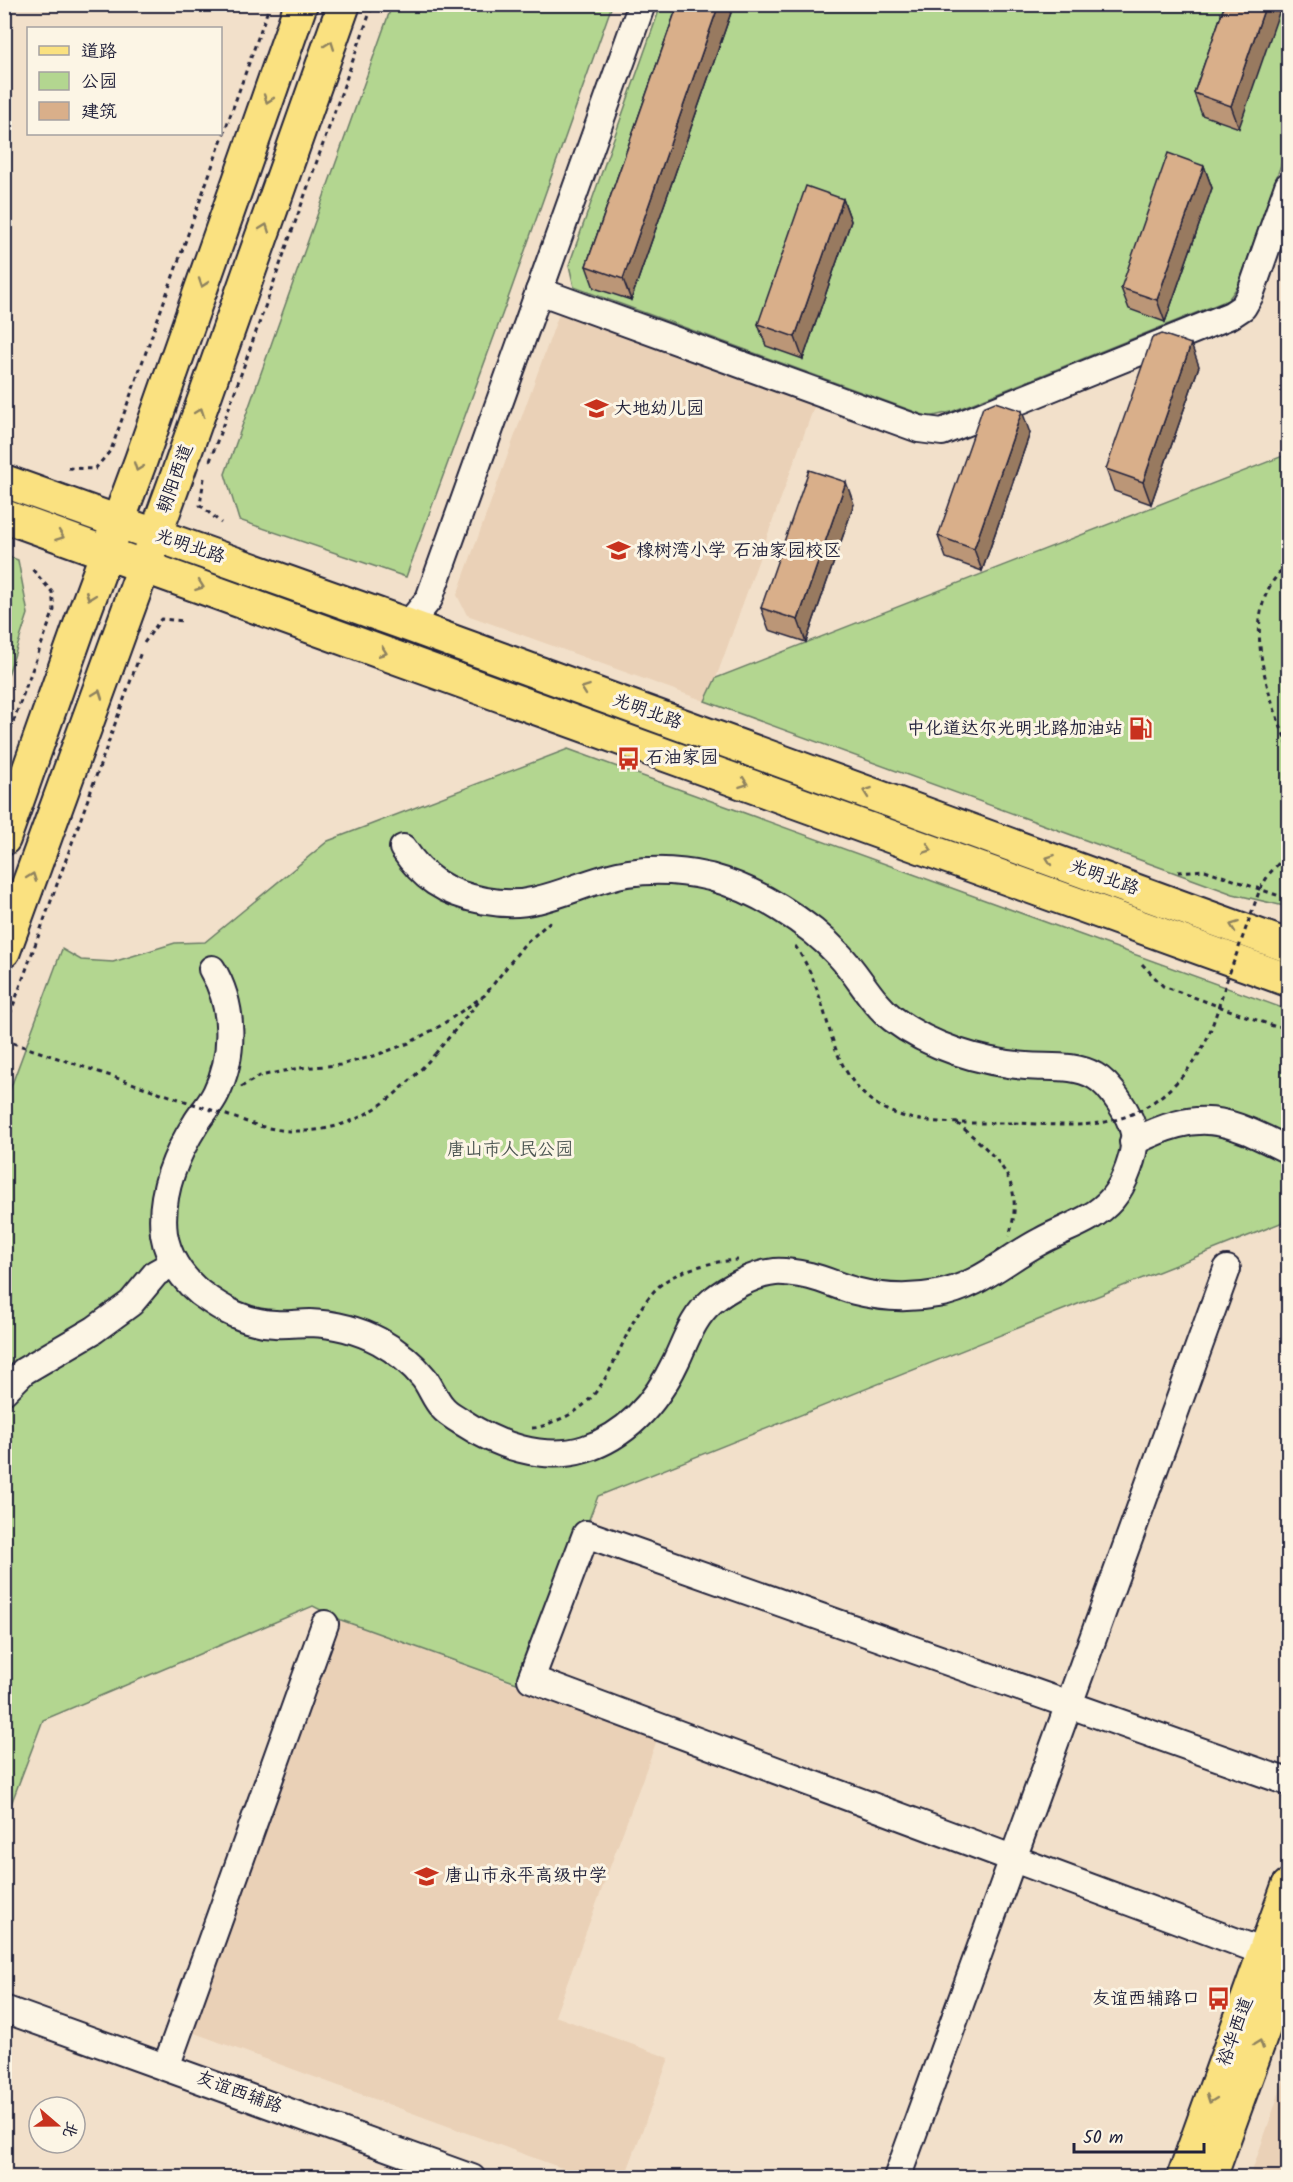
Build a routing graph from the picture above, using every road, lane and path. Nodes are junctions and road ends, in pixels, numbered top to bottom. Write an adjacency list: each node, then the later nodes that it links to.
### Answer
1 (270, 4): 9 (path)
2 (301, 4): 12 (main road, one-way to 12)
3 (344, 4): 14 (main road, 朝阳西道, one-way to 3)
4 (373, 4): 13 (path)
5 (628, 4): 20 (street)
6 (642, 4): 8 (street)
7 (1288, 186): 8 (street)
8 (539, 291): 20 (street)
9 (68, 468)
10 (4, 481): 12 (main road, 光明北路)
11 (4, 516): 15 (main road, 光明北路, one-way to 15)
12 (118, 522): 14 (main road, 光明北路); 15 (main road)
13 (221, 523)
14 (156, 535): 16 (main road, 朝阳西道); 20 (main road, 光明北路)
15 (106, 553): 16 (main road, 光明北路); 23 (main road, one-way to 23)
16 (145, 566): 33 (main road, 朝阳西道, one-way to 16); 36 (main road, 光明北路, one-way to 36)
17 (1288, 566): 21 (path)
18 (32, 569): 22 (path)
19 (184, 621): 40 (path)
20 (408, 625): 32 (main road, 光明北路, one-way to 20)
21 (1288, 746)
22 (4, 747)
23 (12, 795): 24 (main road)
24 (4, 839)
25 (403, 848): 46 (street)
26 (1288, 853): 28 (path, bridge)
27 (1178, 872): 28 (path)
28 (1260, 889): 29 (path); 38 (path, bridge)
29 (1288, 899)
30 (555, 918): 37 (path)
31 (793, 943): 45 (path)
32 (1288, 946)
33 (4, 951)
34 (1142, 964): 38 (path)
35 (212, 969): 50 (street)
36 (1288, 980)
37 (484, 995): 41 (path, bridge); 42 (path)
38 (1218, 1006): 39 (path); 45 (path, bridge)
39 (1288, 1025)
40 (4, 1031)
41 (4, 1040)
42 (236, 1090)
43 (221, 1103): 44 (path)
44 (208, 1119)
45 (957, 1123): 48 (path)
46 (1133, 1142): 47 (street); 50 (street)
47 (1288, 1150)
48 (1005, 1242)
49 (740, 1260): 53 (path)
50 (174, 1263): 52 (street)
51 (1227, 1269): 55 (street)
52 (4, 1391)
53 (527, 1428)
54 (325, 1624): 61 (street)
55 (1069, 1704): 56 (street); 57 (street); 57 (street)
56 (1288, 1782)
57 (1013, 1858): 59 (street); 63 (street)
58 (1288, 1886): 59 (main road, 裕华西道)
59 (1276, 1957): 64 (main road, 裕华西道, one-way to 64); 65 (main road, 裕华西道, one-way to 59)
60 (4, 2009): 61 (street, 友谊西辅路)
61 (166, 2067): 62 (street, 友谊西辅路)
62 (472, 2178)
63 (897, 2178)
64 (1183, 2178)
65 (1210, 2178)

